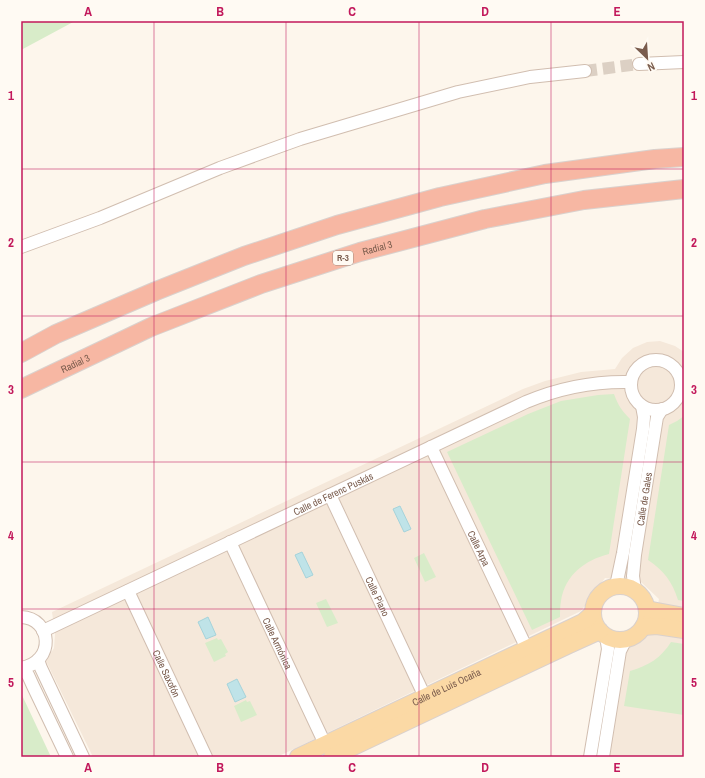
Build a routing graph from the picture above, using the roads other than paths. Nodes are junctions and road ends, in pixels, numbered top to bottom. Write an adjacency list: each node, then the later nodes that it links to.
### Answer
1 (684, 62): 2 (street)
2 (639, 64)
3 (585, 71): 6 (street)
4 (684, 157): 7 (highway)
5 (684, 189): 10 (highway, Radial 3 / R-3)
6 (21, 247)
7 (21, 353)
8 (631, 382): 9 (street); 11 (street); 13 (street, Calle de Ferenc Puskás)
9 (682, 388): 12 (street)
10 (21, 389)
11 (642, 406): 12 (street); 16 (street, Calle de Gales)
12 (662, 409): 18 (street, Calle de Gales)
13 (431, 447): 14 (street, Calle de Ferenc Puskás); 28 (street, Calle Arpa)
14 (330, 495): 15 (street, Calle de Ferenc Puskás); 31 (street, Calle Piano)
15 (230, 542): 17 (street, Calle de Ferenc Puskás); 32 (street, Calle Armónica)
16 (616, 586): 18 (main road); 20 (main road)
17 (128, 590): 25 (street, Calle de Ferenc Puskás); 35 (street, Calle Saxofón)
18 (634, 590): 19 (main road)
19 (647, 609): 21 (main road); 23 (main road)
20 (592, 614): 26 (main road); 28 (main road, Calle de Luis Ocaña)
21 (684, 616)
22 (21, 617): 25 (street)
23 (643, 627): 24 (main road); 27 (main road)
24 (684, 630)
25 (43, 631): 29 (street)
26 (603, 634): 27 (main road); 32 (main road, Calle de Luis Ocaña); 37 (street)
27 (626, 639): 38 (street)
28 (527, 649): 31 (main road, Calle de Luis Ocaña)
29 (38, 660): 30 (street); 34 (street)
30 (21, 668): 33 (street)
31 (425, 697): 32 (main road, Calle de Luis Ocaña)
32 (328, 750): 36 (main road, Calle de Luis Ocaña)
33 (67, 757)
34 (83, 757)
35 (206, 757)
36 (298, 757)
37 (590, 757)
38 (603, 757)

